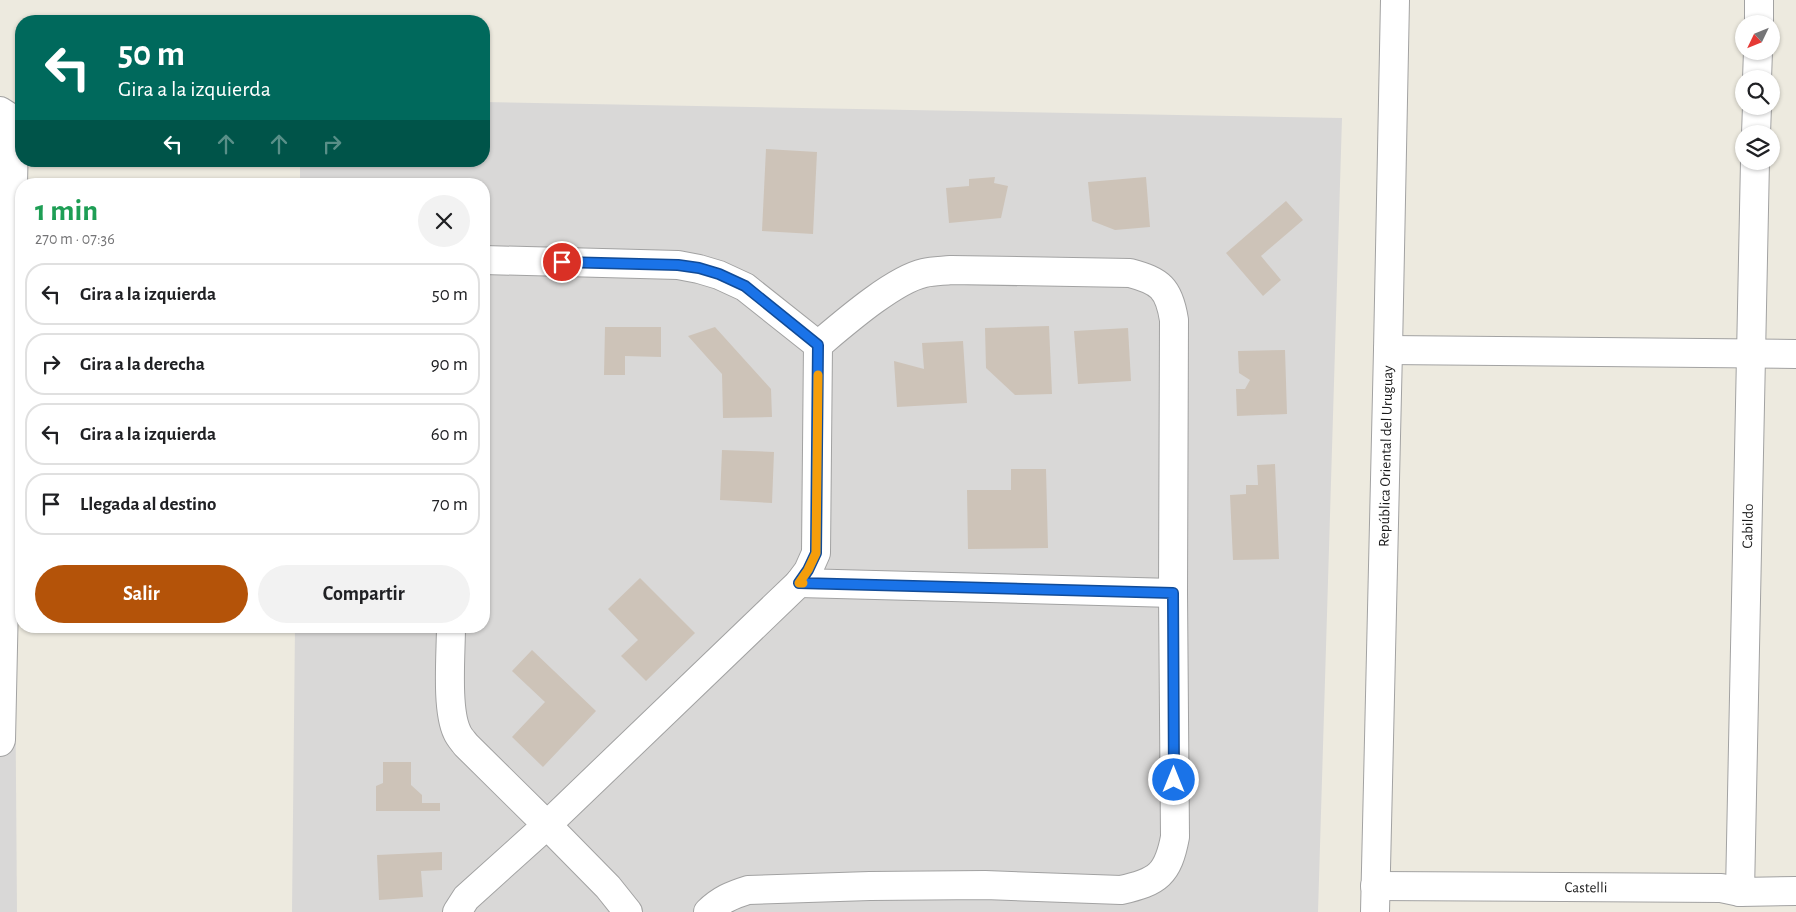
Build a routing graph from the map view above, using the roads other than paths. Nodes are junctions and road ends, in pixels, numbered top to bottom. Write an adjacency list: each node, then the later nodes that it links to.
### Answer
1 (1395, 0): 8 (street, República Oriental del Uruguay)
2 (1759, 0): 3 (street)
3 (1759, 15)
4 (6, 115): 14 (street)
5 (1755, 170): 9 (street, Cabildo)
6 (490, 260): 7 (street)
7 (818, 345): 11 (street); 12 (street)
8 (1388, 350): 9 (street); 18 (street, República Oriental del Uruguay)
9 (1751, 354): 10 (street); 17 (street, Cabildo)
10 (1796, 354)
11 (799, 583): 12 (street); 15 (street)
12 (1173, 593): 21 (street)
13 (451, 633): 15 (street)
14 (0, 742)
15 (547, 825): 19 (street); 20 (street)
16 (1796, 891): 17 (street, Castelli)
17 (1728, 897): 18 (street, Castelli)
18 (1375, 899)
19 (457, 912)
20 (628, 912)
21 (708, 912)

